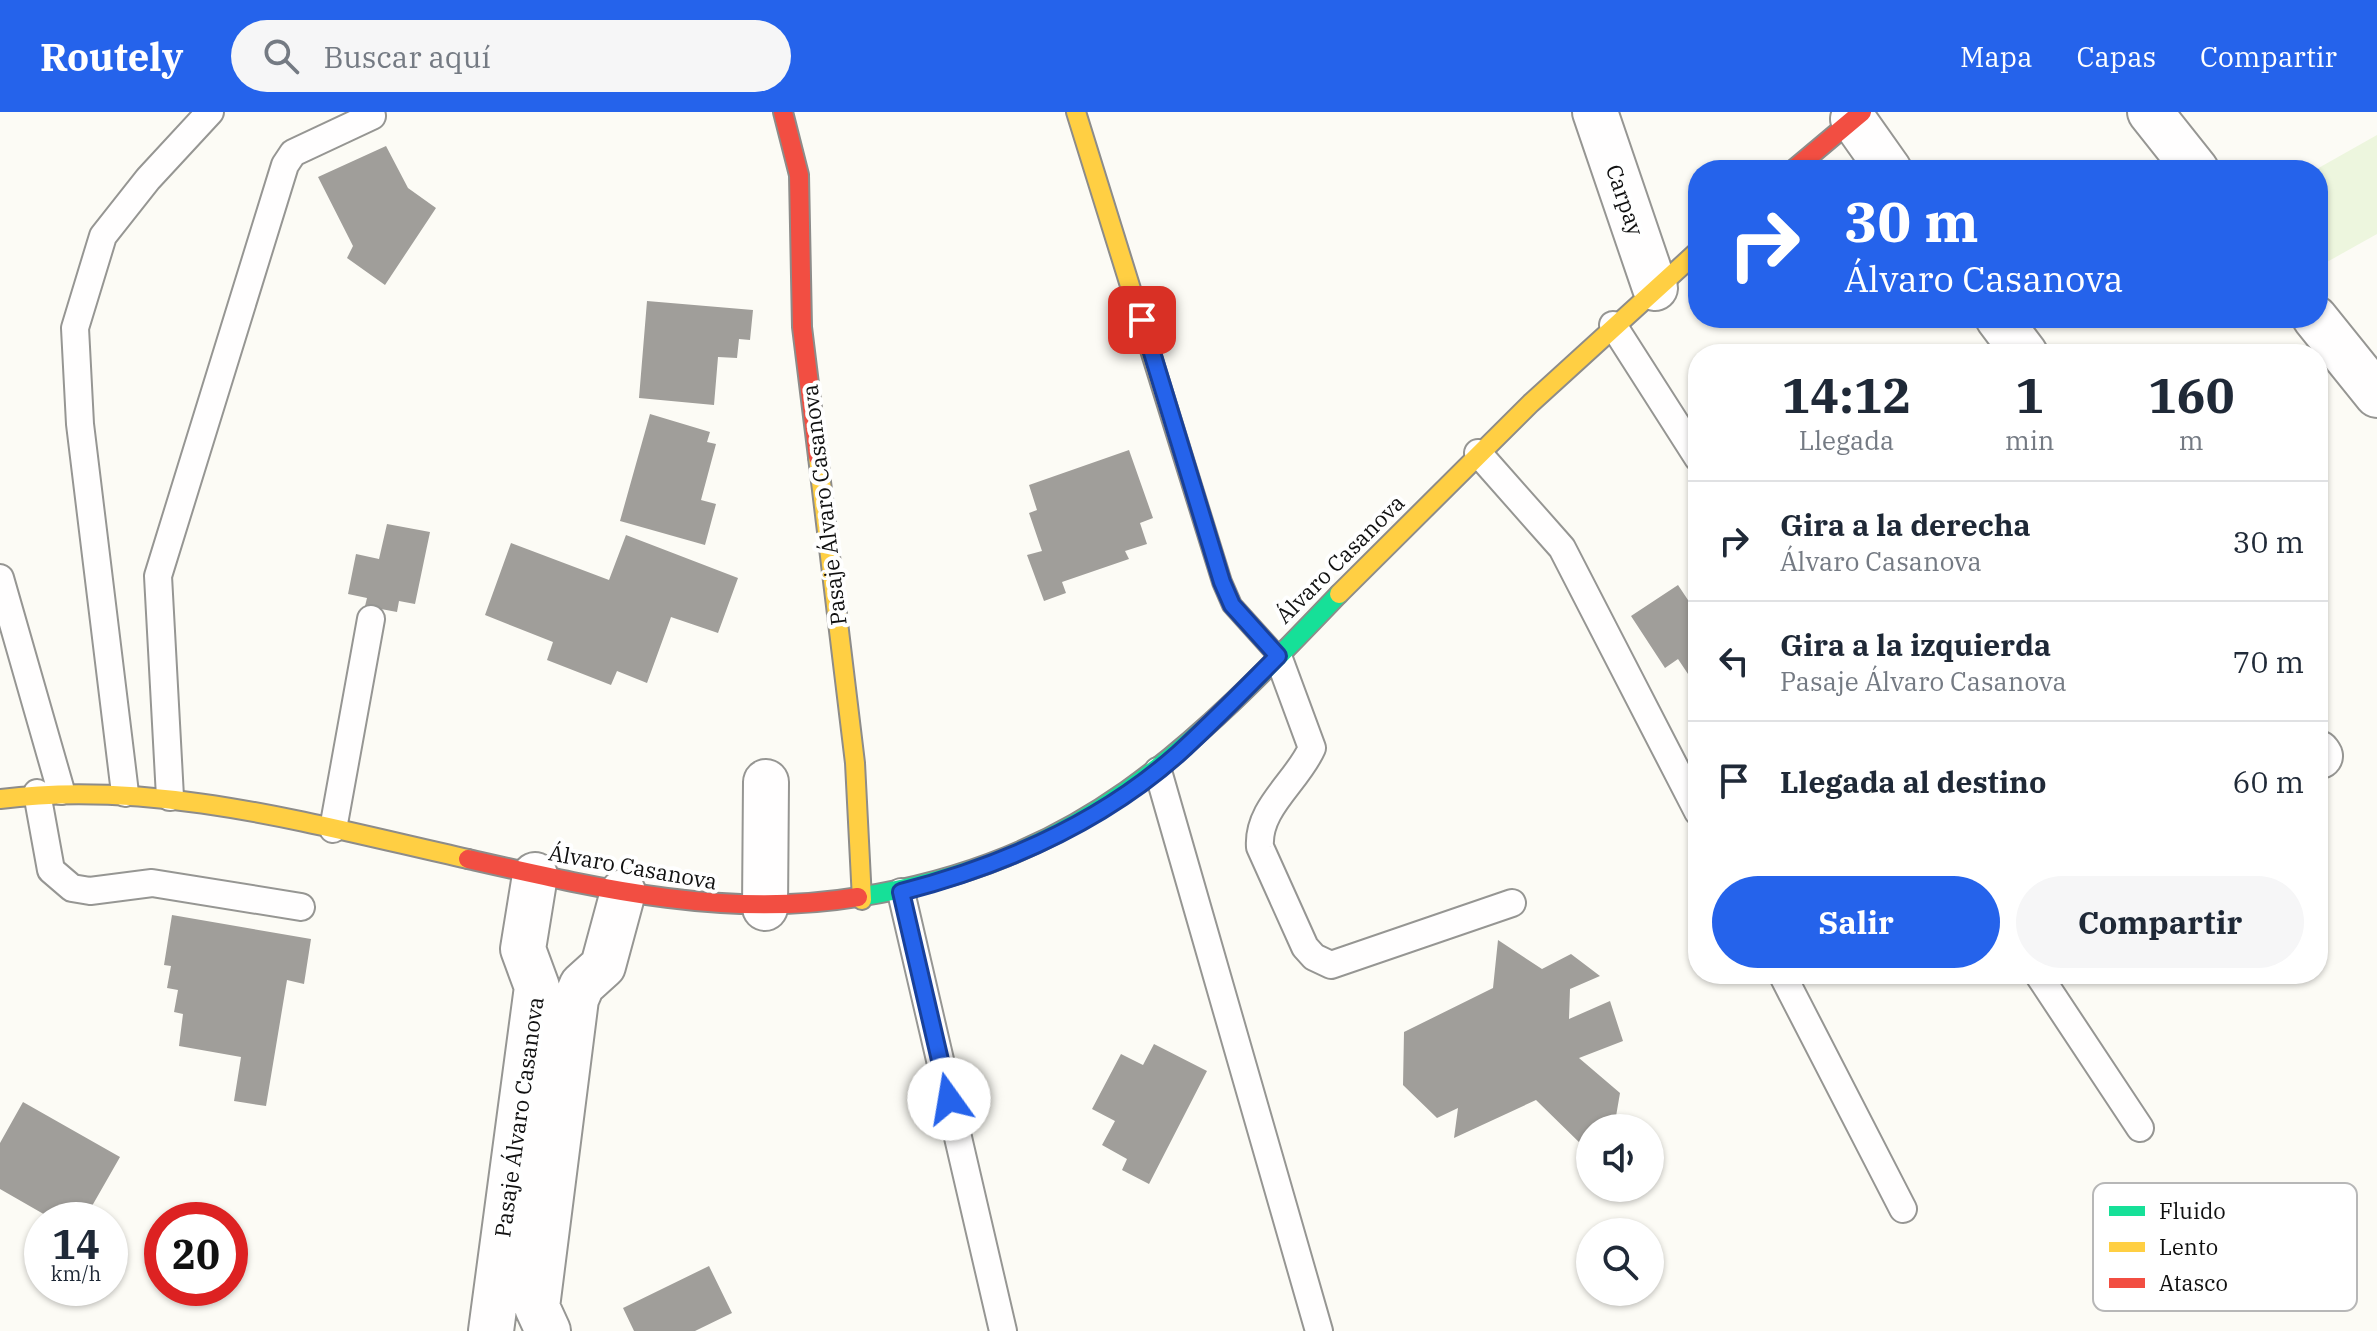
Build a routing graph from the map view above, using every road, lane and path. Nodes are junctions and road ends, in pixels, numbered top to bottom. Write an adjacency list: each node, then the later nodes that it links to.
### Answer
1 (210, 112): 24 (lane)
2 (783, 112): 32 (street, Pasaje Álvaro Casanova)
3 (1076, 112): 20 (street)
4 (1595, 112): 12 (street, Carpay)
5 (2150, 112): 10 (street)
6 (372, 116): 26 (lane)
7 (1857, 116): 8 (street); 9 (street)
8 (1805, 160)
9 (1883, 160)
10 (2188, 160)
11 (1688, 260): 12 (street, Álvaro Casanova)
12 (1655, 288): 13 (street, Álvaro Casanova)
13 (1613, 325): 16 (lane); 17 (street, Álvaro Casanova)
14 (2323, 328): 15 (street)
15 (2377, 395)
16 (1688, 442)
17 (1478, 453): 20 (street, Álvaro Casanova); 25 (lane)
18 (0, 578): 23 (lane)
19 (371, 619): 28 (lane)
20 (1278, 656): 21 (street, Álvaro Casanova); 33 (lane)
21 (1158, 771): 31 (street, Álvaro Casanova); 43 (lane)
22 (766, 782): 35 (street)
23 (49, 792): 24 (street, Álvaro Casanova); 27 (street, Álvaro Casanova); 34 (lane)
24 (125, 793): 26 (street, Álvaro Casanova)
25 (1688, 793)
26 (170, 797): 28 (street, Álvaro Casanova)
27 (0, 799)
28 (333, 829): 29 (street, Álvaro Casanova)
29 (535, 875): 30 (street, Álvaro Casanova); 41 (street, Pasaje Álvaro Casanova)
30 (623, 892): 35 (street, Álvaro Casanova); 40 (street, Pasaje Álvaro Casanova)
31 (901, 892): 32 (street, Álvaro Casanova); 42 (lane)
32 (862, 900): 35 (street, Álvaro Casanova)
33 (1512, 903)
34 (301, 907)
35 (765, 908)
36 (1787, 984): 39 (lane)
37 (2045, 984): 38 (lane)
38 (2140, 1128)
39 (1903, 1209)
40 (542, 1319): 41 (street, Pasaje Álvaro Casanova)
41 (492, 1323)
42 (1003, 1331)
43 (1319, 1331)

